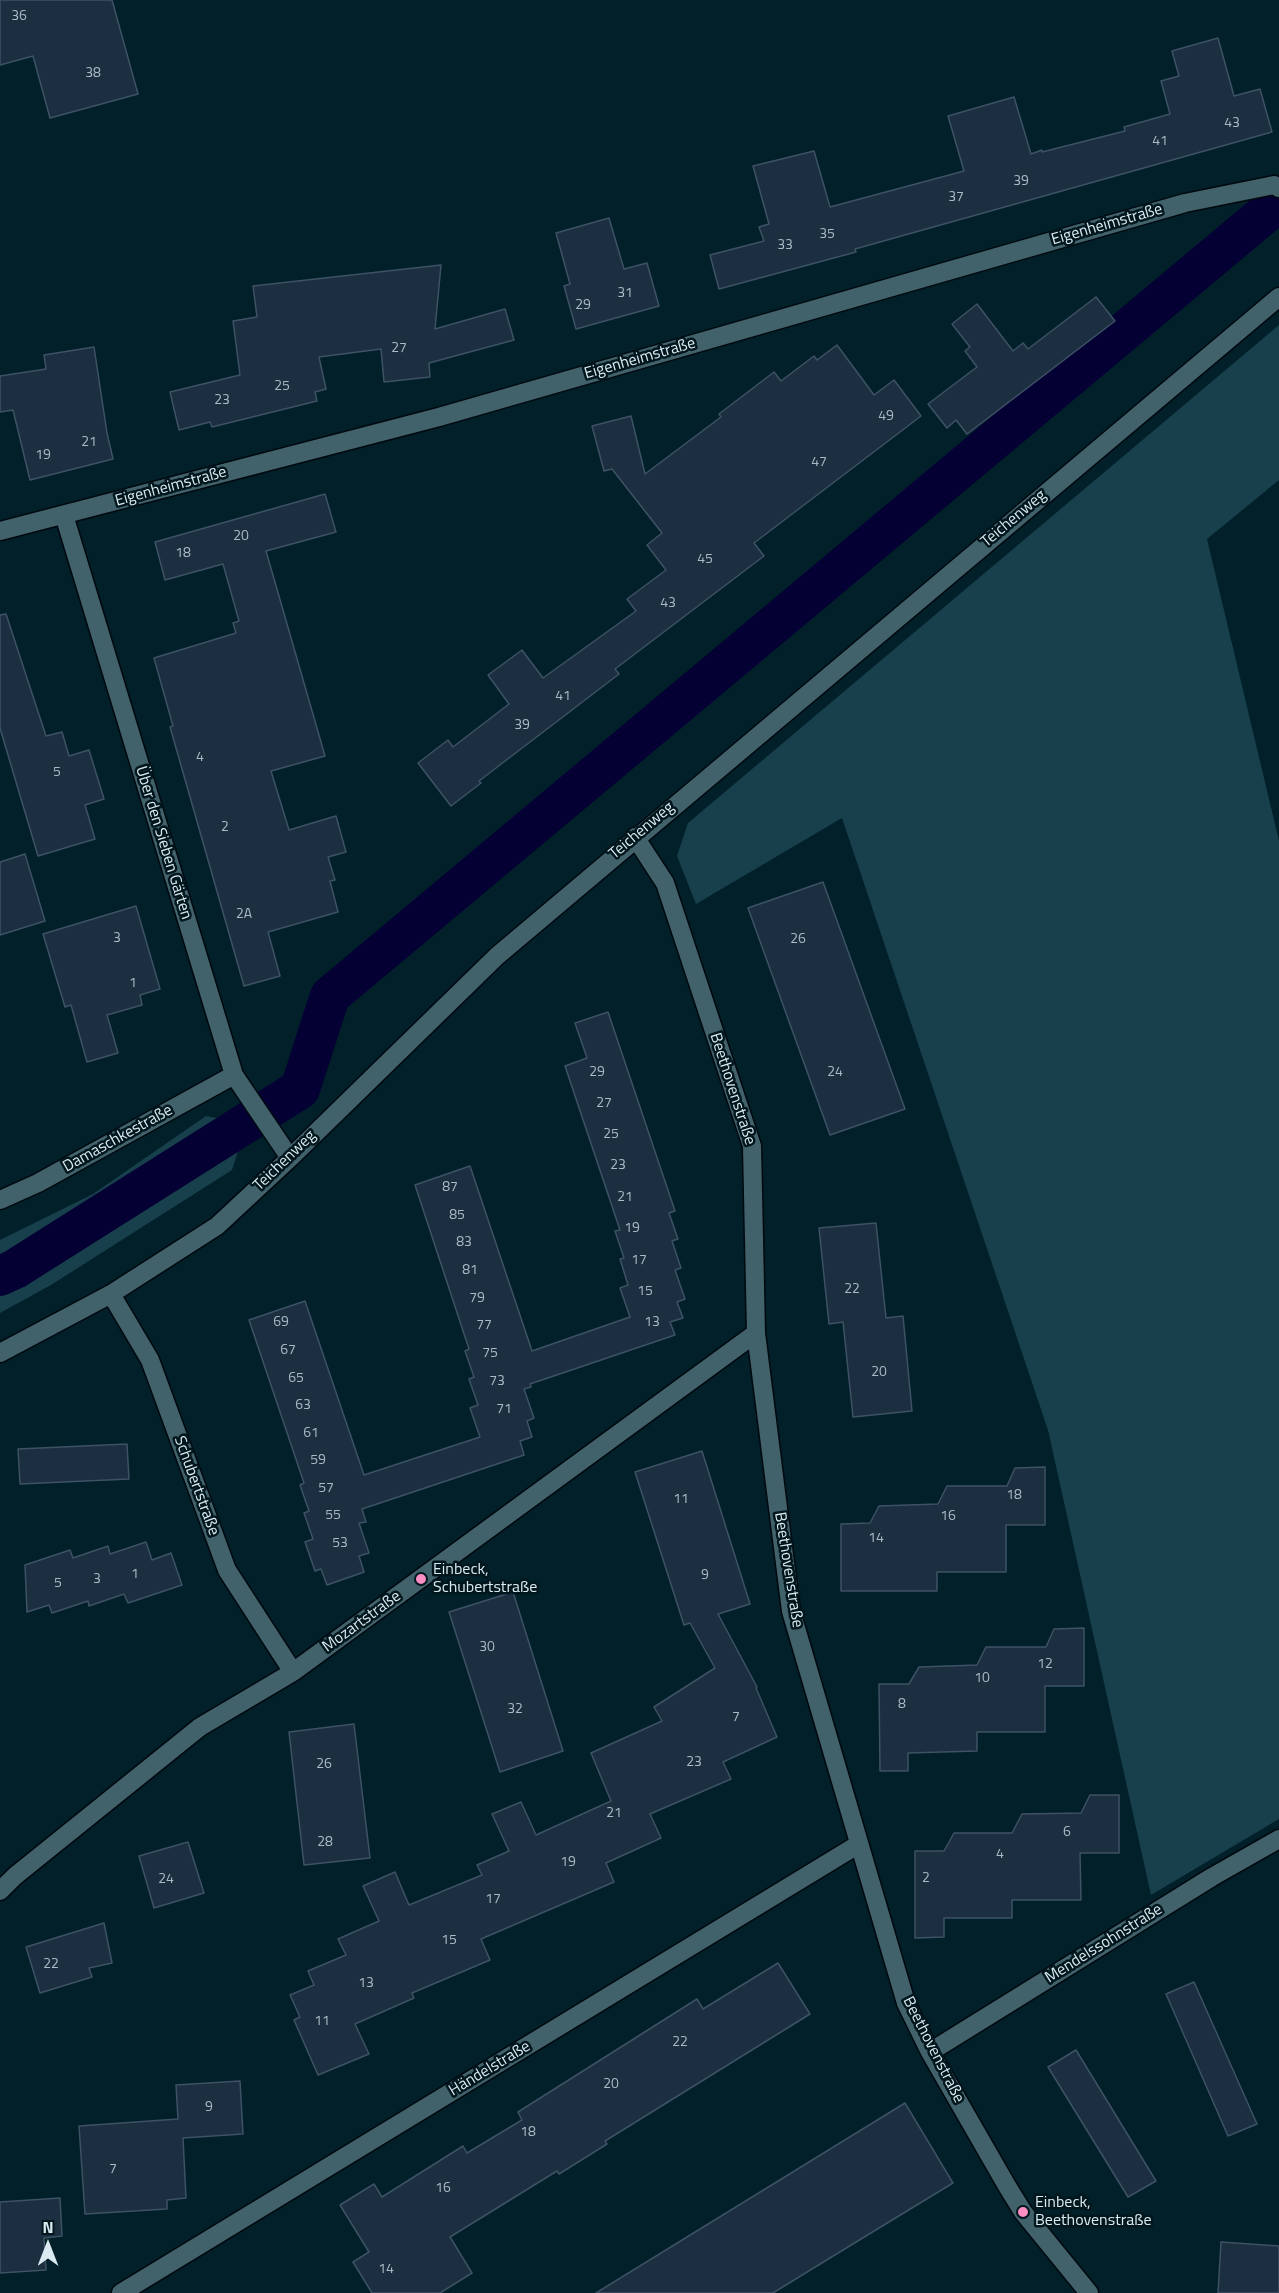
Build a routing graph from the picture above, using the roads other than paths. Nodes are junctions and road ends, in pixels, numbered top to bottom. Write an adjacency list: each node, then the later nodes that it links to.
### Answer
1 (1277, 187): 3 (street, Eigenheimstraße)
2 (1279, 297): 5 (street, Teichenweg)
3 (64, 515): 4 (street, Eigenheimstraße); 6 (street, Über den Sieben Gärten)
4 (0, 531)
5 (635, 837): 7 (street, Teichenweg); 10 (street, Beethovenstraße)
6 (235, 1077): 7 (street, Über den Sieben Gärten); 8 (street, Damaschkestraße)
7 (289, 1156): 9 (street, Teichenweg)
8 (0, 1200)
9 (111, 1294): 11 (street, Teichenweg); 12 (street, Schubertstraße)
10 (756, 1333): 12 (street, Mozartstraße); 14 (street, Beethovenstraße)
11 (0, 1353)
12 (293, 1672): 15 (street, Mozartstraße)
13 (1279, 1839): 16 (street, Mendelssohnstraße)
14 (860, 1844): 16 (street, Beethovenstraße); 17 (street, Händelstraße)
15 (0, 1891)
16 (930, 2052): 18 (street, Beethovenstraße)
17 (121, 2293)
18 (1089, 2293)

